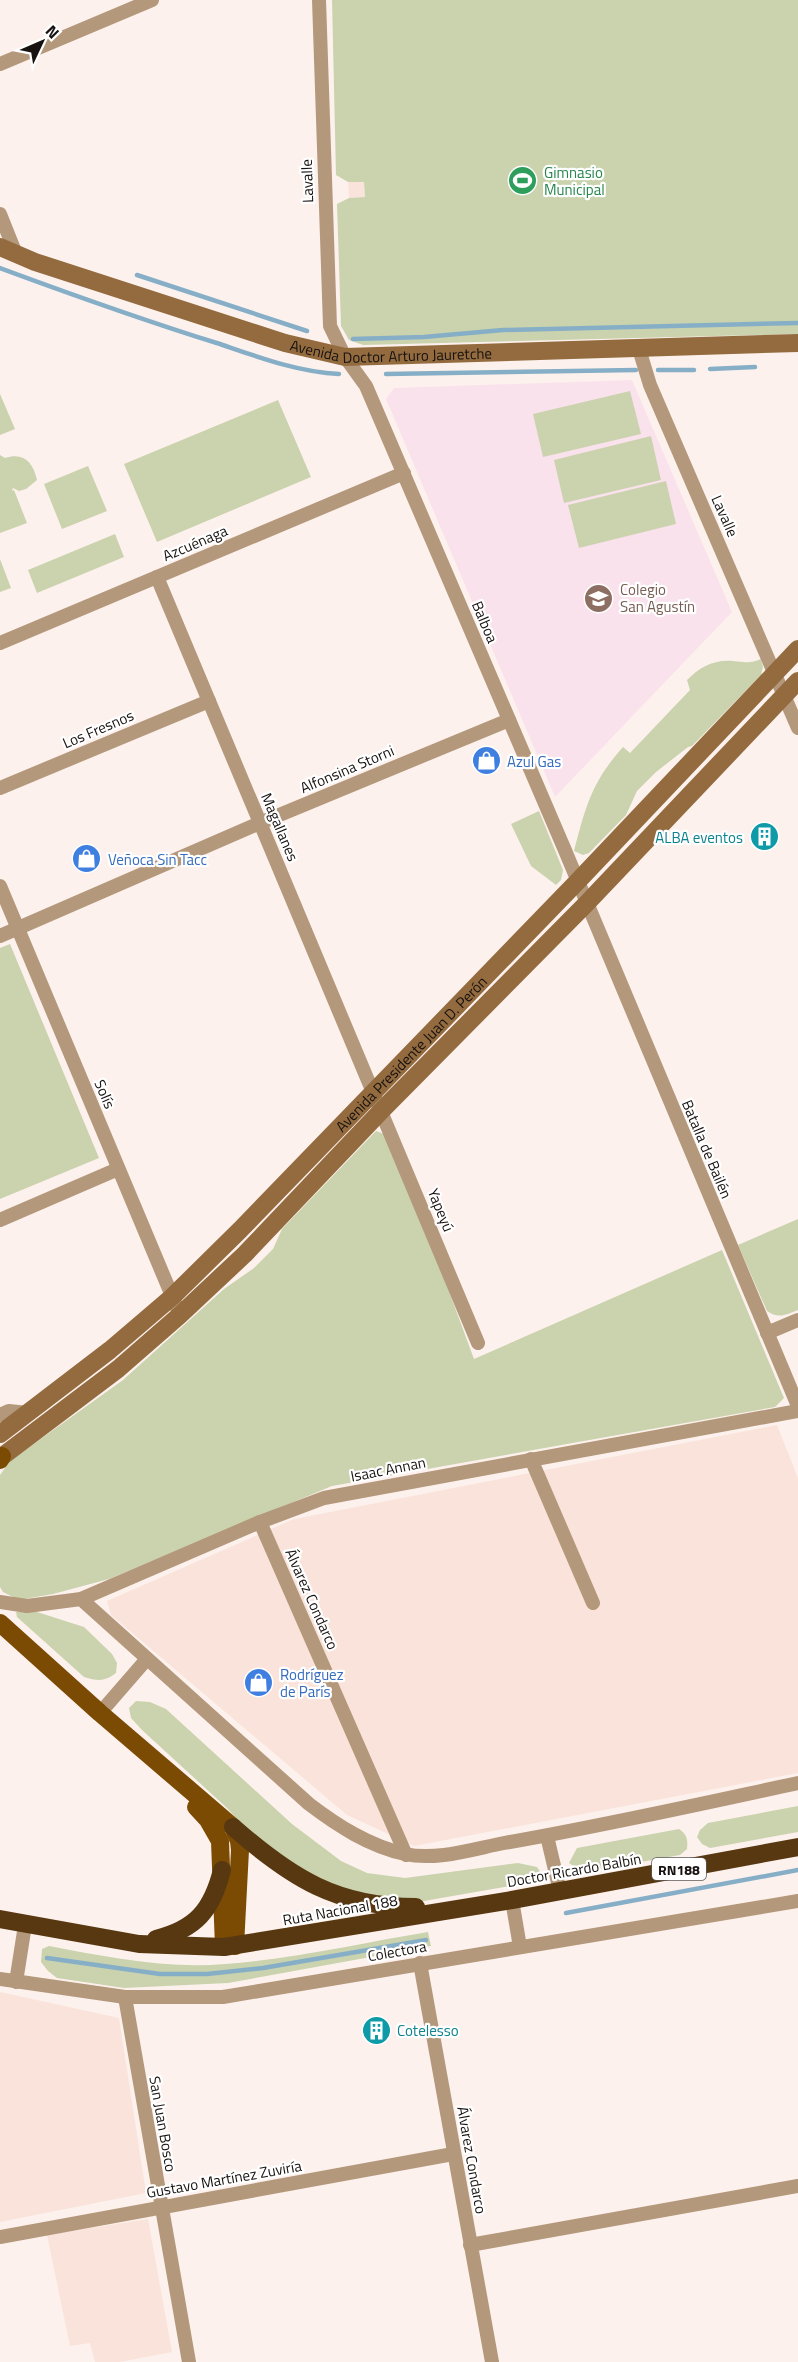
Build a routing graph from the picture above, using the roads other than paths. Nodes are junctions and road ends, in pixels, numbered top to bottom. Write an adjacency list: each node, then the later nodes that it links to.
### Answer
1 (152, 0): 3 (street)
2 (319, 0): 8 (street, Lavalle)
3 (0, 64)
4 (0, 214): 5 (street)
5 (8, 251): 8 (main road, Avenida Doctor Arturo Jauretche)
6 (798, 343): 7 (main road, Avenida Doctor Arturo Jauretche)
7 (639, 349): 8 (main road, Avenida Doctor Arturo Jauretche); 13 (street, Lavalle)
8 (345, 357): 9 (street, Balboa)
9 (404, 473): 10 (street, Azcuénaga); 17 (street, Balboa)
10 (157, 577): 11 (street, Azcuénaga); 16 (street, Magallanes)
11 (0, 643)
12 (798, 649): 13 (main road, Avenida Presidente Juan D. Perón)
13 (775, 673): 15 (street, Lavalle); 21 (main road, Avenida Presidente Juan D. Perón)
14 (798, 681): 15 (main road, Avenida Presidente Juan D. Perón)
15 (784, 695): 18 (street, Lavalle); 23 (main road, Avenida Presidente Juan D. Perón)
16 (209, 701): 19 (street, Los Fresnos); 20 (street, Magallanes)
17 (509, 720): 20 (street, Alfonsina Storni); 21 (street, Balboa)
18 (798, 728)
19 (0, 788)
20 (260, 823): 24 (street, Alfonsina Storni); 26 (street, Magallanes)
21 (577, 882): 23 (street, Balboa); 26 (main road, Avenida Presidente Juan D. Perón)
22 (0, 886): 24 (street, Solís)
23 (586, 904): 27 (main road, Avenida Presidente Juan D. Perón); 33 (street, Batalla de Bailén)
24 (18, 929): 25 (street, Alfonsina Storni); 28 (street, Solís)
25 (0, 936)
26 (374, 1090): 27 (street, Yapeyú); 30 (main road, Avenida Presidente Juan D. Perón)
27 (382, 1110): 31 (main road, Avenida Presidente Juan D. Perón); 34 (street, Yapeyú)
28 (118, 1169): 29 (street); 30 (street, Solís)
29 (0, 1220)
30 (172, 1297): 31 (street, Solís); 37 (main road, Avenida Presidente Juan D. Perón)
31 (180, 1315): 40 (main road, Avenida Presidente Juan D. Perón)
32 (798, 1320): 33 (street)
33 (767, 1333): 35 (street, Batalla de Bailén)
34 (478, 1343)
35 (798, 1406)
36 (798, 1411): 41 (street, Isaac Annan)
37 (28, 1413): 38 (street); 39 (main road, Avenida Presidente Juan D. Perón)
38 (0, 1415)
39 (0, 1434)
40 (1, 1458)
41 (531, 1459): 42 (street, Isaac Annan); 45 (street)
42 (260, 1522): 43 (street, Isaac Annan); 53 (street, Álvarez Condarco)
43 (81, 1599): 44 (street, Isaac Annan); 47 (street)
44 (0, 1602)
45 (593, 1603)
46 (0, 1623): 48 (main road)
47 (146, 1660): 48 (street); 53 (street)
48 (100, 1713): 50 (main road); 54 (main road)
49 (798, 1783): 51 (street)
50 (233, 1827): 58 (highway); 62 (main road)
51 (547, 1836): 53 (street); 55 (street)
52 (798, 1847): 55 (highway, Doctor Ricardo Balbín / RN188)
53 (406, 1854)
54 (222, 1870): 61 (highway); 62 (main road)
55 (560, 1891): 56 (highway, Doctor Ricardo Balbín / RN188)
56 (512, 1900): 58 (highway, Doctor Ricardo Balbín / RN188); 63 (street)
57 (798, 1901): 63 (street, Colectora)
58 (463, 1907): 62 (highway, Ruta Nacional 188 / RN188)
59 (0, 1919): 60 (highway, RN188)
60 (25, 1924): 61 (highway, RN188); 66 (street)
61 (139, 1944): 62 (highway, RN188)
62 (229, 1947)
63 (520, 1947): 64 (street, Colectora)
64 (420, 1963): 67 (street, Colectora); 68 (street, Álvarez Condarco)
65 (0, 1979): 66 (street, Colectora)
66 (15, 1982): 67 (street, Colectora)
67 (125, 1997): 70 (street, San Juan Bosco)
68 (453, 2154): 70 (street, Gustavo Martínez Zuviría); 72 (street, Álvarez Condarco)
69 (798, 2186): 72 (street)
70 (161, 2207): 71 (street, Gustavo Martínez Zuviría); 73 (street, San Juan Bosco)
71 (0, 2237)
72 (470, 2245): 74 (street, Álvarez Condarco)
73 (189, 2362)
74 (492, 2362)

